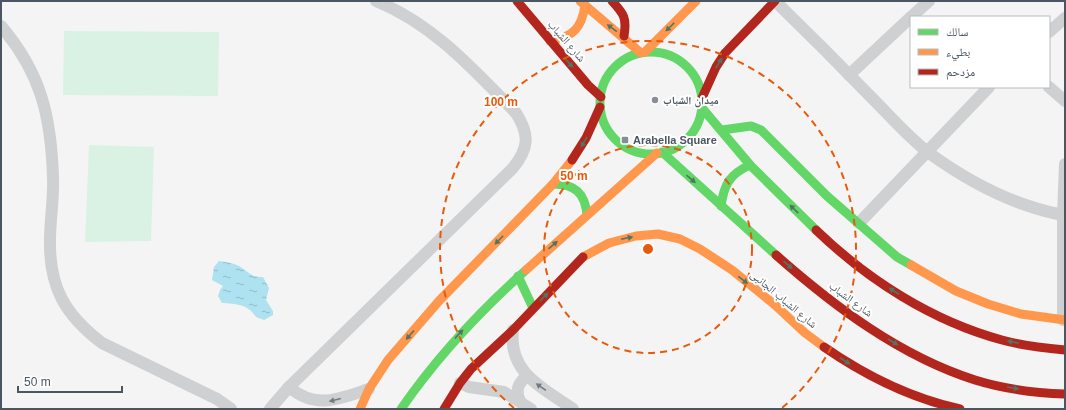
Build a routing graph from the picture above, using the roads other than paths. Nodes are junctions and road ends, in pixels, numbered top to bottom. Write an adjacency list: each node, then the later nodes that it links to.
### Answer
1 (376, 1): 41 (street)
2 (517, 1): 14 (main road, شارع الشباب)
3 (612, 1): 13 (main road)
4 (696, 1): 15 (main road, one-way to 15)
5 (775, 1): 16 (street); 20 (main road, one-way to 5)
6 (929, 1): 8 (street)
7 (583, 3): 13 (main road, one-way to 7); 14 (main road)
8 (912, 16)
9 (910, 18): 16 (street)
10 (1065, 18): 12 (street)
11 (1, 26): 45 (street)
12 (1050, 31)
13 (624, 36): 15 (main road)
14 (550, 41): 19 (main road, شارع الشباب, one-way to 19)
15 (643, 53): 19 (main road); 20 (main road)
16 (849, 74): 25 (street)
17 (988, 88): 25 (street)
18 (1050, 88): 21 (street)
19 (601, 97): 22 (main road)
20 (702, 98): 23 (main road)
21 (1065, 101)
22 (600, 107): 26 (main road); 29 (main road, one-way to 29)
23 (702, 108): 24 (main road); 26 (main road)
24 (722, 130): 28 (main road); 33 (main road)
25 (928, 152): 32 (street); 33 (street)
26 (659, 153): 30 (main road, شارع الشباب, one-way to 30); 31 (main road)
27 (1065, 164): 32 (street)
28 (750, 165): 30 (main road); 38 (main road, one-way to 28)
29 (554, 184): 31 (main road); 42 (main road, one-way to 42)
30 (721, 206): 43 (main road, شارع الشباب, one-way to 43)
31 (587, 215): 34 (main road, one-way to 31)
32 (1063, 215): 36 (street)
33 (858, 223): 36 (main road)
34 (518, 276): 35 (main road); 48 (main road, one-way to 34)
35 (533, 308): 37 (main road, شارع الشباب الجانبى); 52 (main road, شارع الشباب الجانبى, one-way to 52)
36 (1064, 320)
37 (513, 330): 39 (street); 40 (main road, شارع الشباب الجانبى)
38 (1065, 350)
39 (527, 376): 44 (street); 51 (street, one-way to 39)
40 (460, 382): 44 (street); 49 (main road, شارع الشباب الجانبى)
41 (288, 387): 42 (street, one-way to 41); 46 (street)
42 (369, 389): 47 (main road)
43 (1065, 394)
44 (520, 401): 50 (street)
45 (231, 409)
46 (270, 409)
47 (360, 409)
48 (401, 409)
49 (444, 409)
50 (531, 409)
51 (573, 409)
52 (960, 409)

